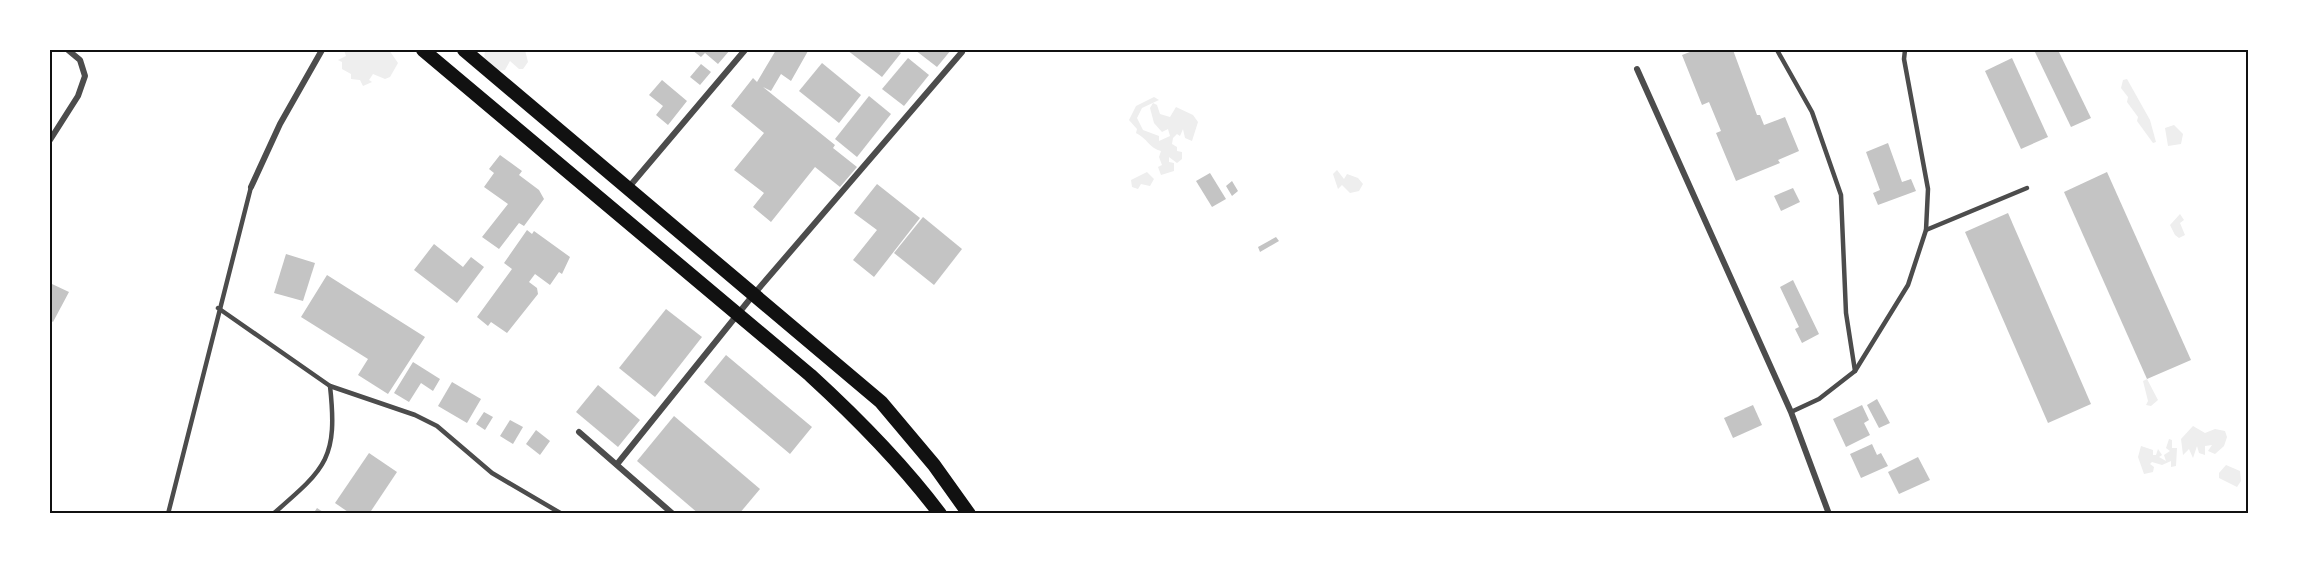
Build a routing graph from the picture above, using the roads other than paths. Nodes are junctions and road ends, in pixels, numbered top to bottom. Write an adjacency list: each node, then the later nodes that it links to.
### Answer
1 (68, 50): 10 (street)
2 (322, 50): 11 (street)
3 (423, 50): 17 (highway)
4 (464, 50): 12 (highway)
5 (745, 50): 12 (street)
6 (1777, 50): 18 (lane)
7 (1905, 50): 14 (lane)
8 (962, 52): 15 (street)
9 (1637, 69): 20 (street)
10 (50, 140)
11 (251, 187): 16 (lane)
12 (628, 188): 15 (highway)
13 (2027, 188): 14 (lane)
14 (1926, 230): 18 (lane)
15 (754, 294): 17 (street); 28 (highway)
16 (218, 308): 19 (lane); 23 (lane)
17 (738, 315): 22 (street); 27 (highway)
18 (1854, 371): 20 (lane)
19 (330, 386): 24 (lane); 25 (lane)
20 (1791, 412): 29 (street)
21 (579, 432): 22 (street)
22 (618, 463): 26 (street)
23 (168, 513)
24 (273, 513)
25 (562, 513)
26 (673, 513)
27 (939, 513)
28 (969, 513)
29 (1829, 513)

